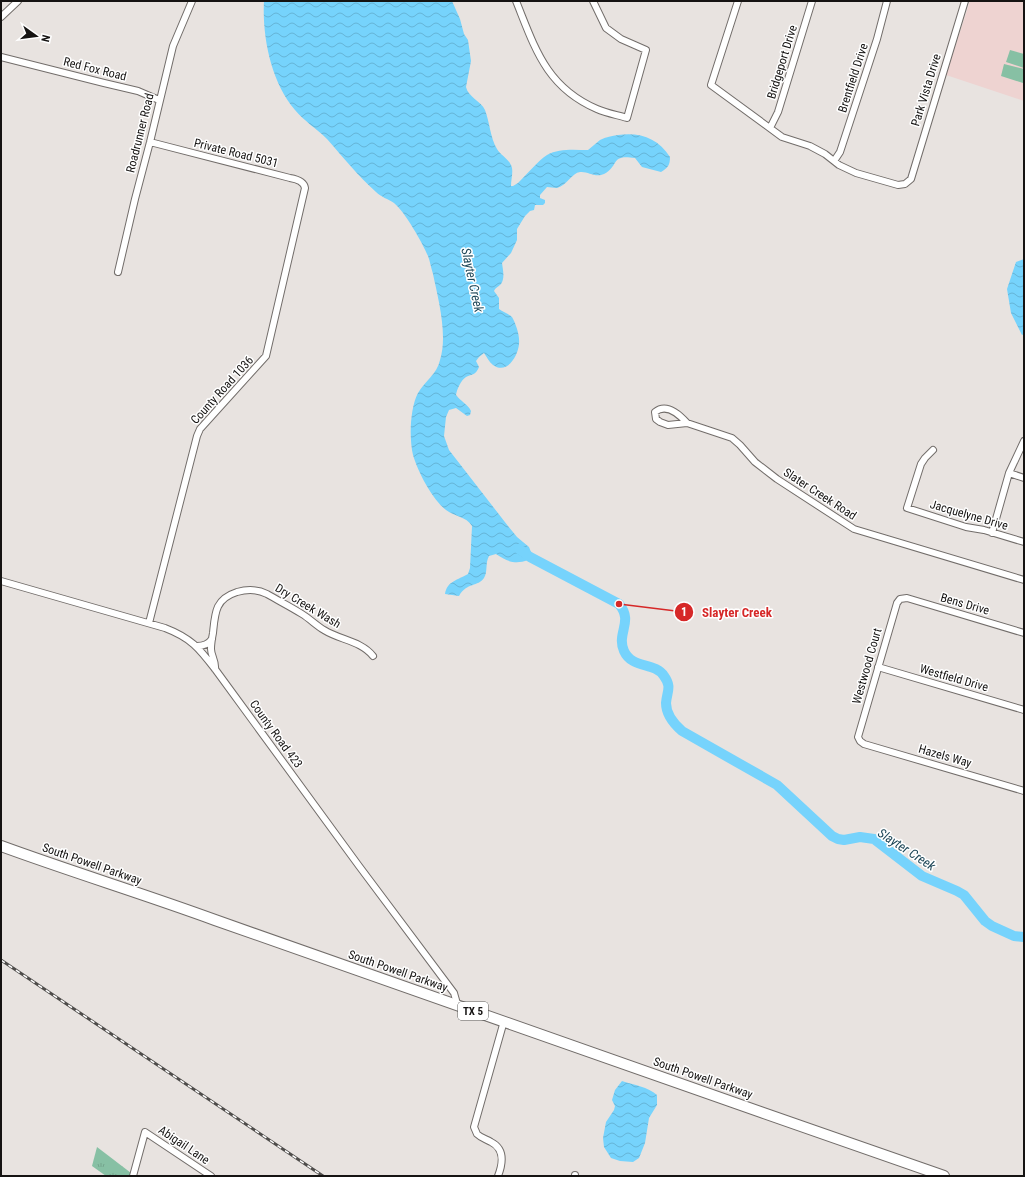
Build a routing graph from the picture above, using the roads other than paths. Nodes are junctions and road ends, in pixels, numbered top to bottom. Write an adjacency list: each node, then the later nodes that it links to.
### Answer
1 (18, 1): 9 (street)
2 (192, 1): 11 (street, Roadrunner Road)
3 (516, 1): 4 (street)
4 (593, 1)
5 (738, 1): 12 (street)
6 (812, 1): 12 (street, Bridgeport Drive)
7 (887, 1): 14 (street, Brentfield Drive)
8 (965, 1): 14 (street, Park Vista Drive)
9 (1, 17)
10 (1, 57): 11 (street, Red Fox Road)
11 (159, 100): 13 (street, Roadrunner Road)
12 (770, 128): 14 (street)
13 (150, 142): 15 (street, Private Road 5031); 16 (street, Roadrunner Road)
14 (834, 161)
15 (304, 196): 27 (street, County Road 1036)
16 (118, 272)
17 (687, 423): 17 (street, Slater Creek Road); 25 (street, Slater Creek Road)
18 (1024, 441): 20 (street)
19 (933, 450): 22 (street, Jacquelyne Drive)
20 (1009, 473): 21 (street); 22 (street)
21 (1024, 478)
22 (992, 533): 23 (street, Jacquelyne Drive)
23 (1024, 542)
24 (1, 580): 27 (street, County Road 423)
25 (1024, 580)
26 (900, 599): 28 (street, Bens Drive); 32 (street, Westwood Court)
27 (149, 623): 30 (street, County Road 423)
28 (1024, 633)
29 (212, 639): 30 (street); 31 (street, Dry Creek Wash); 33 (street, Dry Creek Wash)
30 (197, 646): 33 (street, County Road 423)
31 (373, 656)
32 (878, 668): 34 (street, Westfield Drive); 35 (street, Westwood Court)
33 (216, 669): 38 (street, County Road 423)
34 (1024, 710)
35 (860, 741): 36 (street, Hazels Way)
36 (1024, 790)
37 (1, 846): 38 (main road, South Powell Parkway / TX 5)
38 (456, 1005): 39 (main road, South Powell Parkway / TX 5)
39 (504, 1022): 42 (street); 43 (main road, South Powell Parkway / TX 5)
40 (133, 1176): 41 (street, Abigail Lane)
41 (211, 1176)
42 (498, 1176)
43 (944, 1176)

